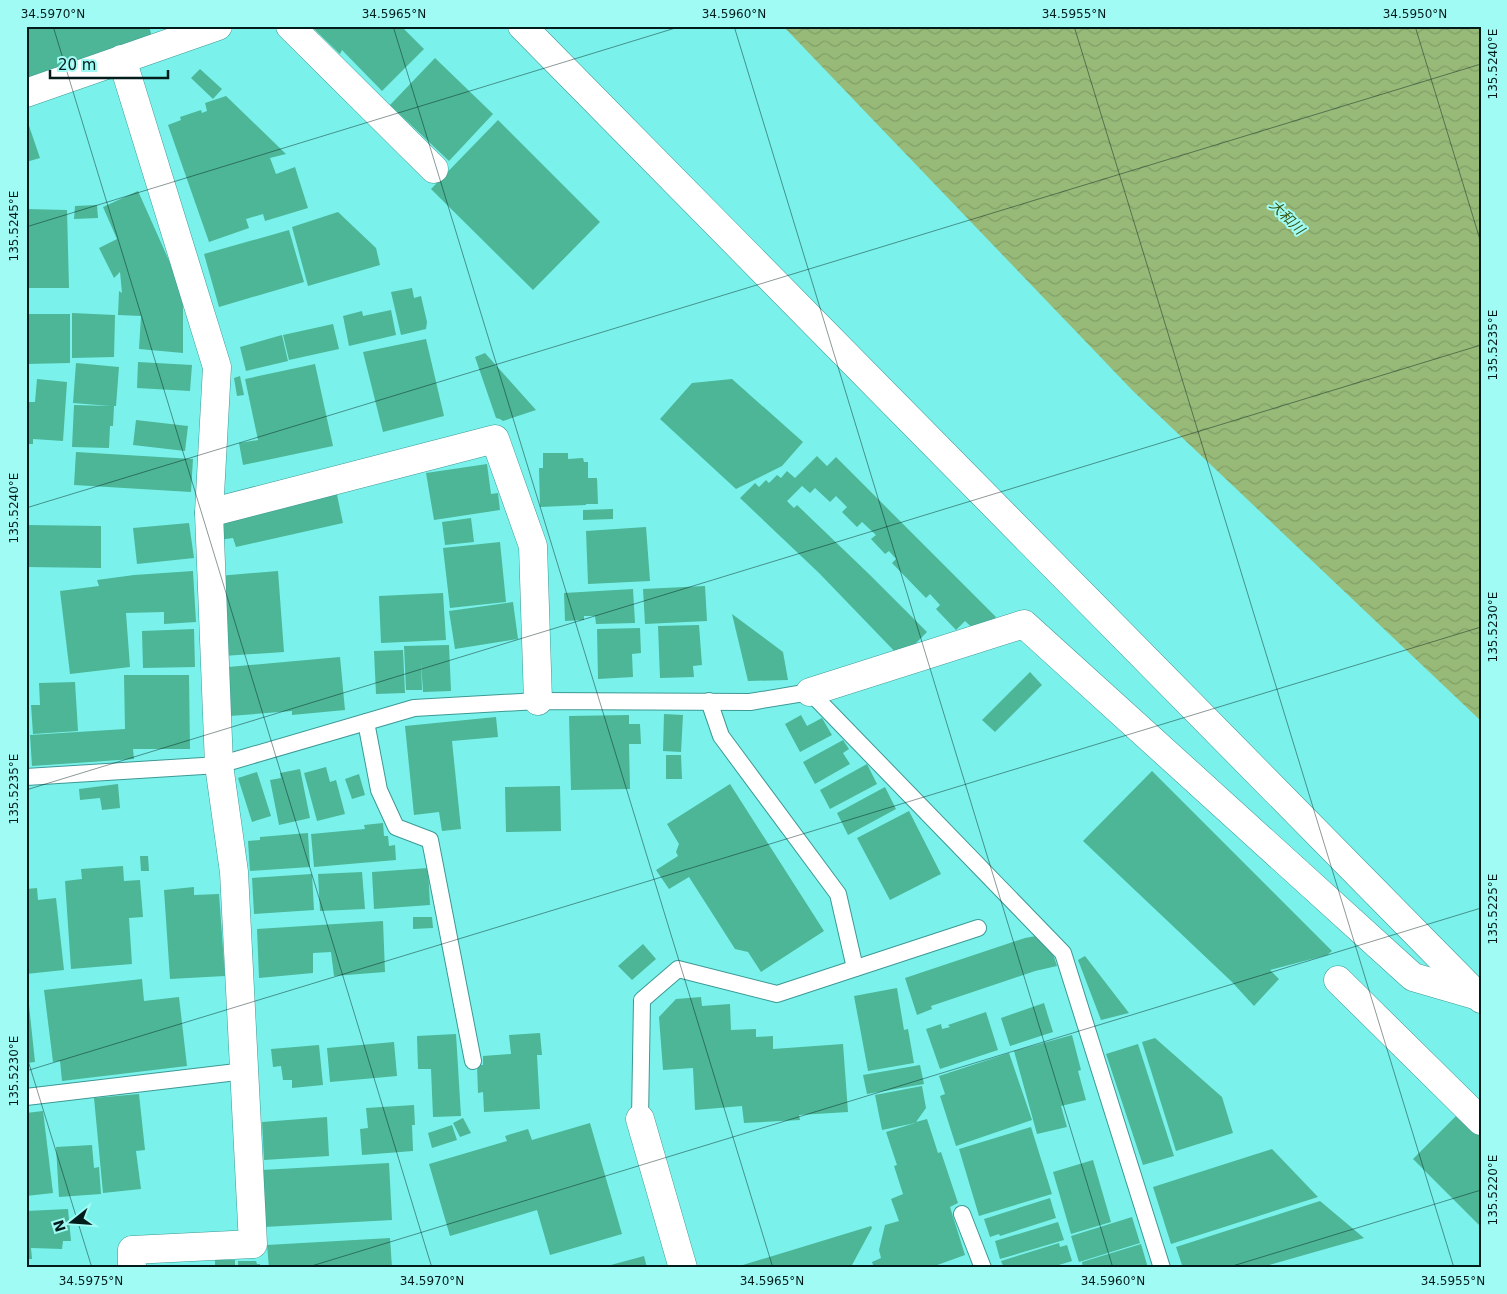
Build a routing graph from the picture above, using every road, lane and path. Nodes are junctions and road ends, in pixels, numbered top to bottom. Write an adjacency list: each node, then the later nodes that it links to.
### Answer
1 (218, 26): 4 (street)
2 (290, 26): 6 (street)
3 (522, 26): 17 (street)
4 (122, 59): 5 (street); 7 (street)
5 (26, 93)
6 (434, 170)
7 (209, 513): 9 (street); 12 (street)
8 (810, 692): 10 (lane); 17 (street); 27 (lane)
9 (538, 701): 10 (lane); 11 (lane)
10 (709, 701): 15 (lane)
11 (366, 722): 12 (lane); 18 (lane)
12 (218, 765): 13 (lane); 19 (street)
13 (26, 776)
14 (978, 928): 15 (lane)
15 (855, 968): 21 (lane)
16 (1338, 980): 22 (street)
17 (1479, 998)
18 (473, 1061)
19 (245, 1072): 20 (lane); 24 (street)
20 (26, 1097)
21 (640, 1119): 25 (street)
22 (1481, 1121)
23 (962, 1214): 26 (lane)
24 (132, 1268)
25 (683, 1268)
26 (982, 1268)
27 (1162, 1268)

